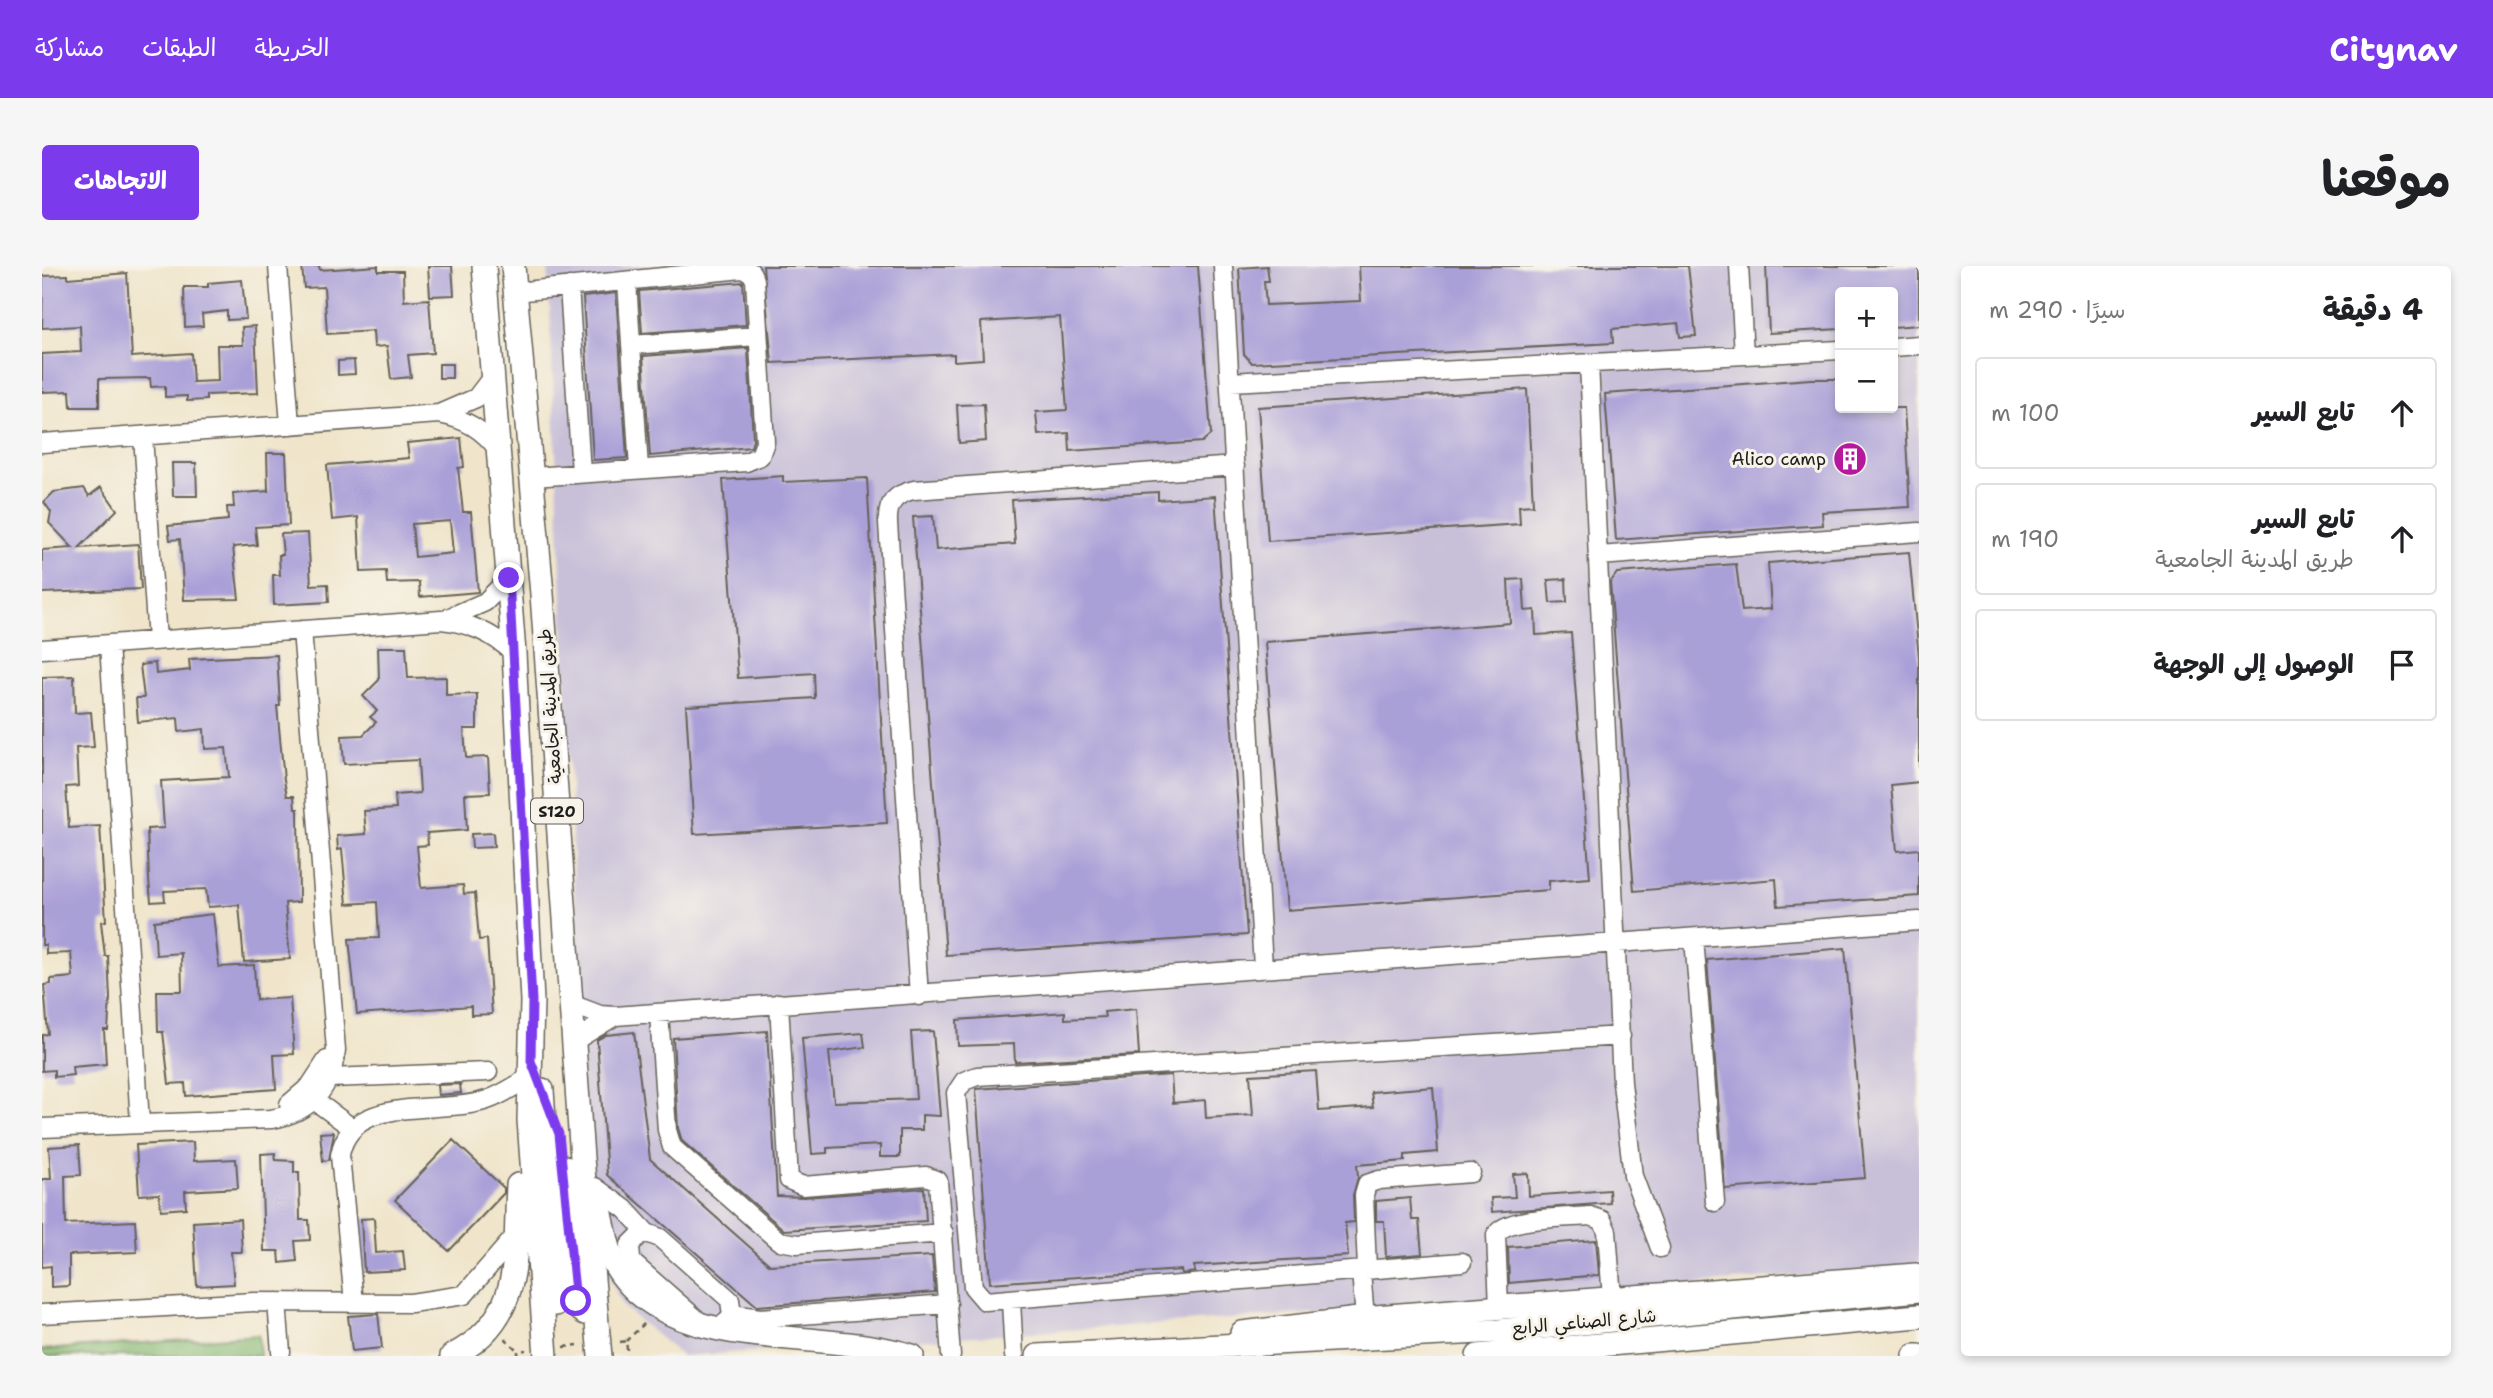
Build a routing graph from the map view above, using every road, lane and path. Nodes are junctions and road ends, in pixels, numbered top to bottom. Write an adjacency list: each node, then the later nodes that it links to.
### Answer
1 (278, 266): 19 (street)
2 (484, 266): 16 (main road, طريق المدينة الجامعية / S120)
3 (513, 266): 8 (main road, طريق المدينة الجامعية / S120)
4 (1223, 266): 17 (street)
5 (1739, 266): 14 (street)
6 (627, 281): 7 (street); 9 (street); 10 (street)
7 (569, 286): 8 (street); 25 (street)
8 (515, 292): 26 (main road, طريق المدينة الجامعية / S120)
9 (758, 336): 10 (street); 24 (street)
10 (631, 345): 24 (street)
11 (1898, 347): 13 (street)
12 (1835, 349): 14 (street)
13 (1919, 349)
14 (1744, 355): 15 (street)
15 (1589, 363): 17 (street); 28 (street)
16 (492, 377): 18 (street); 22 (main road, طريق المدينة الجامعية / S120)
17 (1230, 382): 23 (street)
18 (439, 414): 19 (street); 22 (street)
19 (290, 425): 20 (street)
20 (143, 436): 21 (street); 32 (street)
21 (42, 443)
22 (499, 451): 29 (main road, طريق المدينة الجامعية / S120)
23 (1235, 466): 39 (street); 40 (street)
24 (639, 469): 25 (street)
25 (581, 473): 26 (street)
26 (533, 477): 42 (main road, طريق المدينة الجامعية / S120)
27 (1919, 532): 28 (street)
28 (1600, 556): 38 (street)
29 (509, 578): 30 (street); 35 (main road, طريق المدينة الجامعية / S120)
30 (440, 620): 31 (street); 35 (street)
31 (302, 630): 32 (street); 46 (street)
32 (157, 640): 33 (street)
33 (109, 644): 34 (street); 55 (street)
34 (42, 649)
35 (514, 653): 48 (main road, طريق المدينة الجامعية / S120)
36 (1919, 921): 37 (street)
37 (1694, 938): 38 (street); 61 (street)
38 (1618, 943): 39 (street); 45 (street)
39 (1263, 968): 40 (street)
40 (919, 996): 41 (street)
41 (779, 1003): 43 (street); 64 (street)
42 (571, 1004): 44 (street); 47 (main road, طريق المدينة الجامعية / S120)
43 (659, 1013): 44 (street); 64 (street)
44 (615, 1016): 47 (street)
45 (1621, 1036): 65 (street); 72 (street)
46 (334, 1038): 50 (street); 53 (street)
47 (574, 1041): 58 (main road, طريق المدينة الجامعية / S120)
48 (531, 1069): 51 (main road); 54 (main road, طريق المدينة الجامعية / S120); 57 (street)
49 (488, 1072): 50 (street)
50 (330, 1077): 52 (street)
51 (543, 1096): 76 (main road); 86 (main road)
52 (314, 1100): 53 (street); 57 (street)
53 (249, 1118): 55 (street)
54 (528, 1120): 62 (main road); 86 (main road, طريق المدينة الجامعية / S120)
55 (140, 1123): 56 (street)
56 (42, 1128)
57 (352, 1128): 73 (street)
58 (582, 1158): 60 (main road); 76 (main road, طريق المدينة الجامعية / S120)
59 (1471, 1173): 67 (street)
60 (595, 1187): 63 (street); 79 (main road)
61 (1715, 1202)
62 (519, 1233): 73 (street); 88 (main road)
63 (647, 1233): 78 (street); 78 (street)
64 (944, 1233): 74 (street)
65 (1660, 1248)
66 (1462, 1262): 67 (street)
67 (1364, 1271): 72 (street); 81 (street)
68 (1919, 1275): 70 (main road)
69 (1919, 1290): 84 (main road, شارع الصناعي الرابع)
70 (1612, 1298): 75 (main road); 75 (street)
71 (277, 1301): 73 (street); 77 (street); 85 (street)
72 (1011, 1301): 93 (street)
73 (354, 1303)
74 (948, 1304): 78 (street); 92 (street)
75 (1499, 1307): 81 (main road)
76 (595, 1310): 83 (main road, طريق المدينة الجامعية / S120)
77 (42, 1314)
78 (733, 1314)
79 (652, 1316): 82 (path); 91 (main road)
80 (1919, 1316): 87 (main road, شارع الصناعي الرابع)
81 (1364, 1318): 84 (main road)
82 (626, 1341): 83 (path); 90 (path)
83 (599, 1350): 86 (path)
84 (1161, 1350): 94 (main road, شارع الصناعي الرابع)
85 (281, 1352)
86 (552, 1352): 89 (path)
87 (1503, 1354): 95 (main road, شارع الصناعي الرابع)
88 (453, 1356)
89 (518, 1356)
90 (628, 1356)
91 (912, 1356)
92 (951, 1356)
93 (1014, 1356)
94 (1038, 1356)
95 (1478, 1356)

